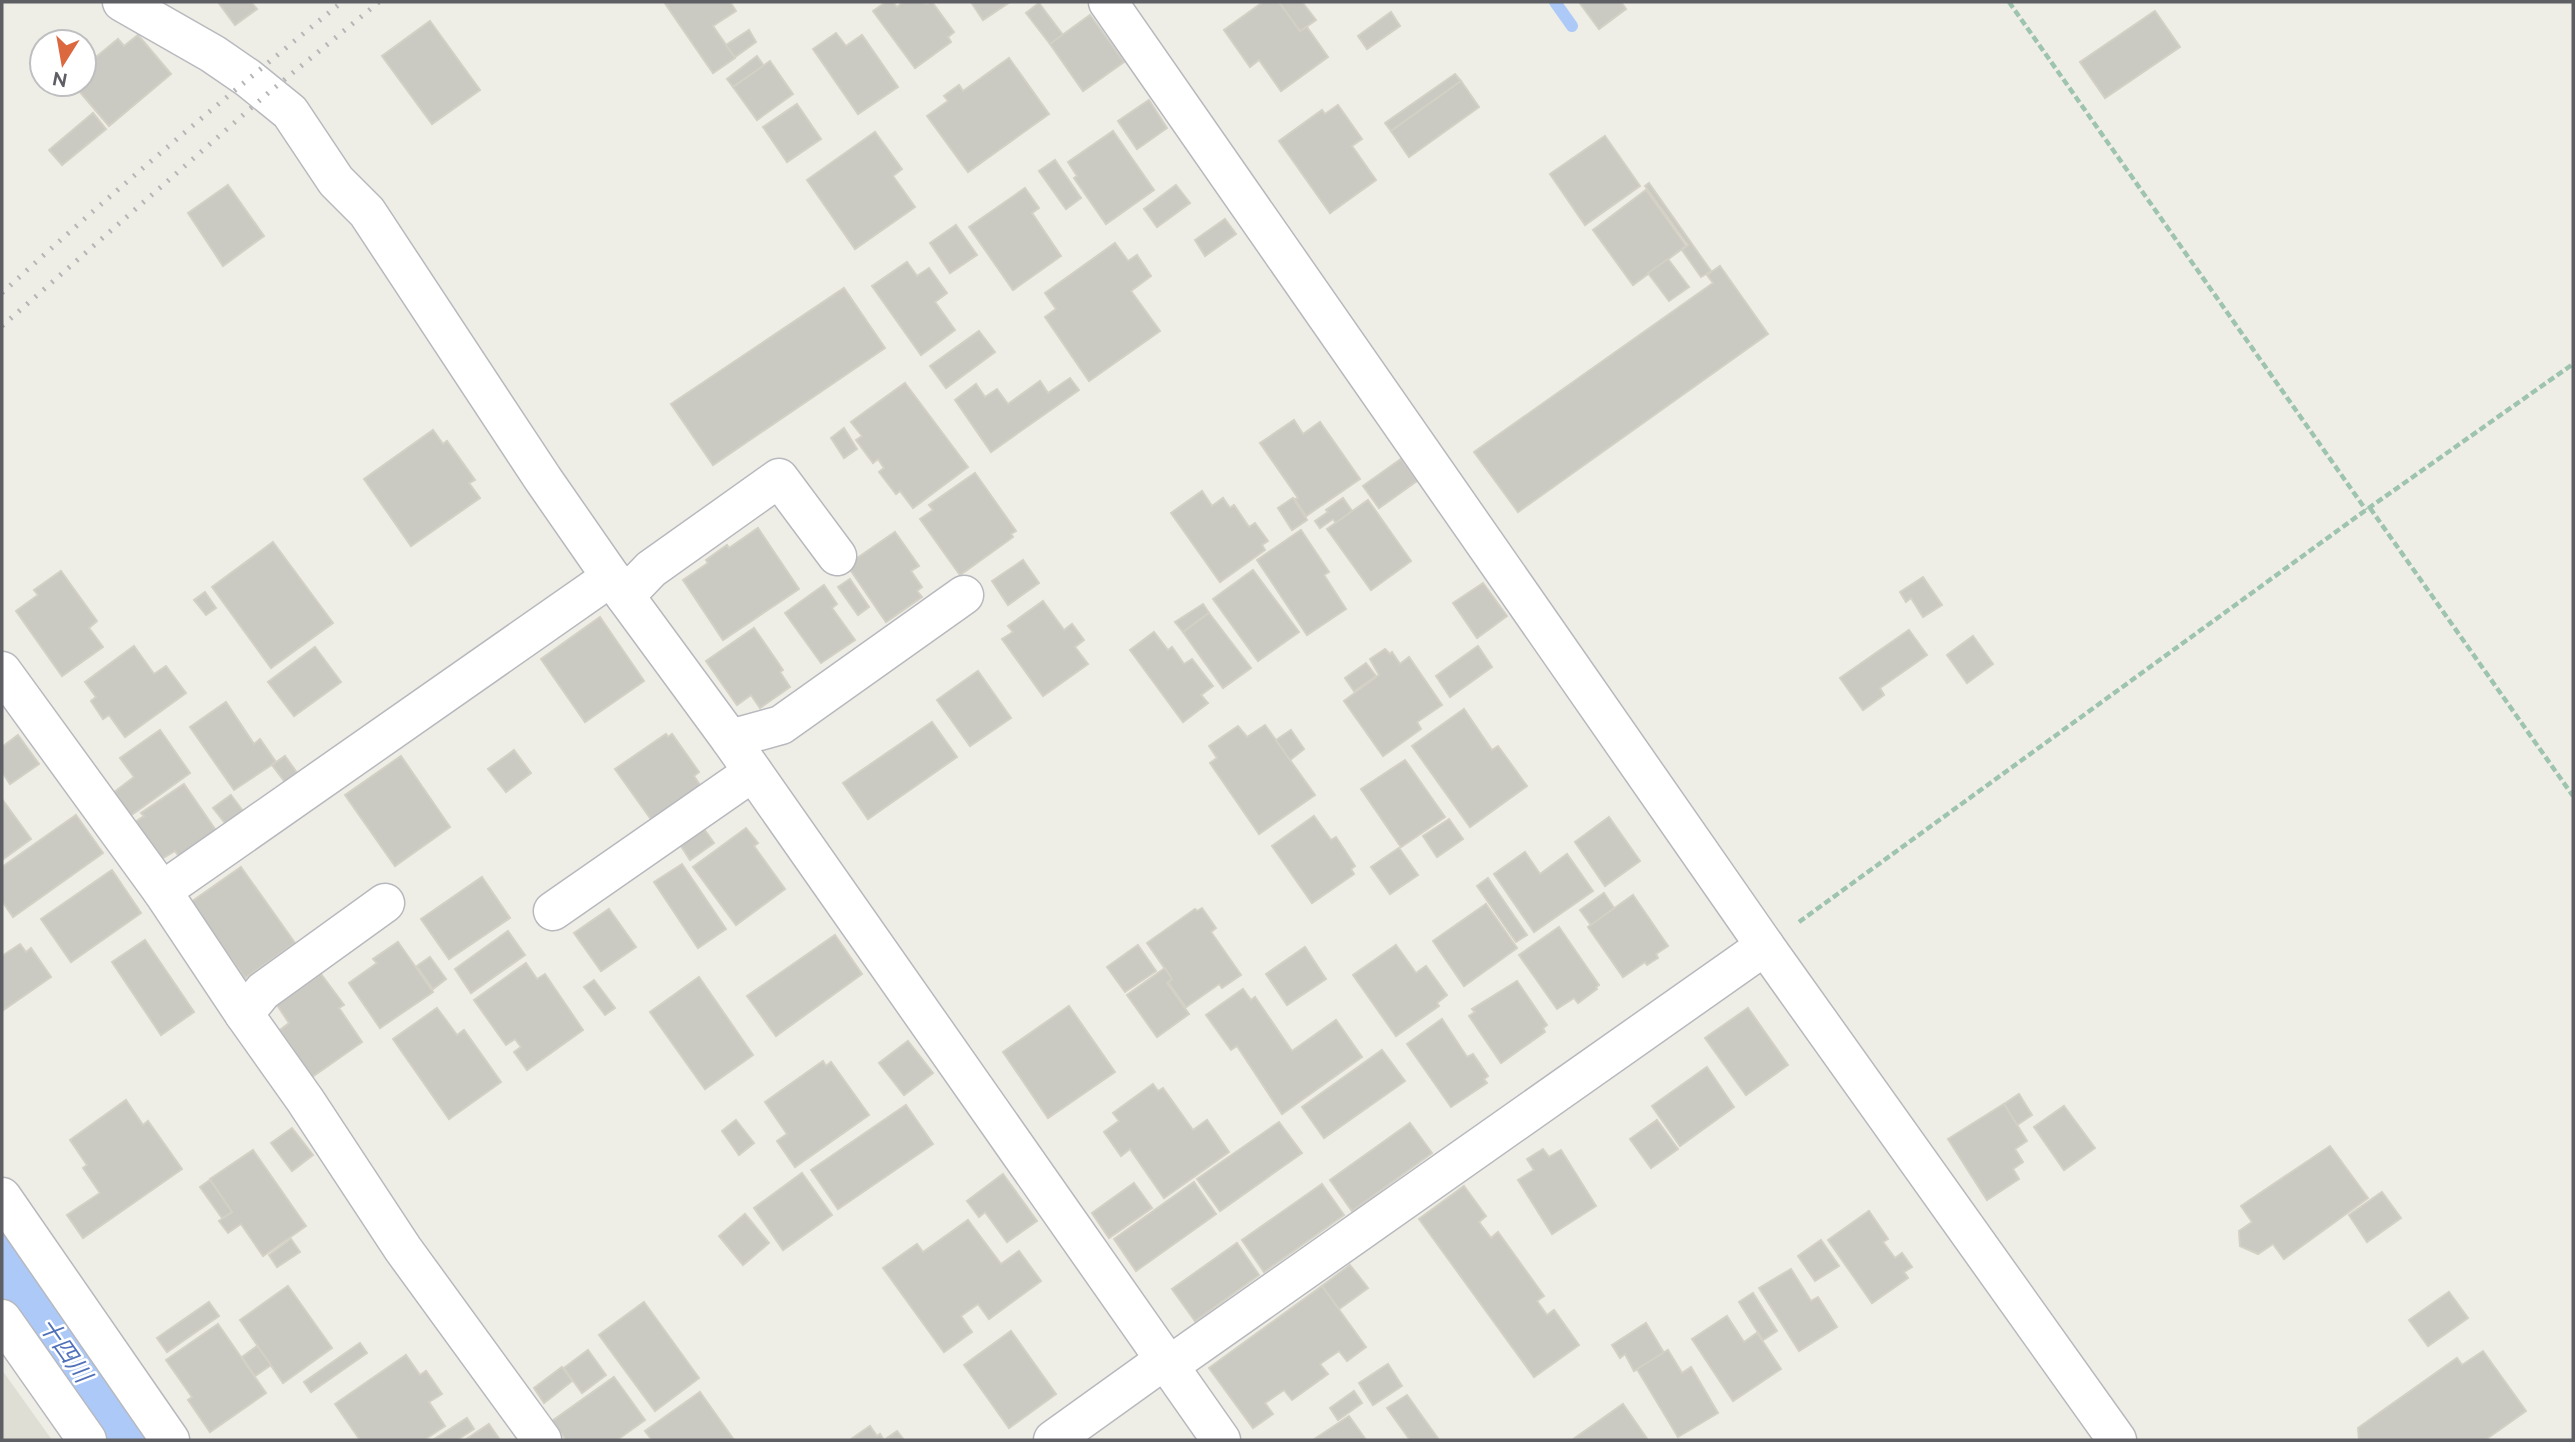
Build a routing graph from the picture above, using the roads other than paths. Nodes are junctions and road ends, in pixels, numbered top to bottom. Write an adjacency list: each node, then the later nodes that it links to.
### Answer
1 (122, 2): 4 (street)
2 (1108, 2): 12 (street)
3 (837, 556): 4 (street)
4 (618, 586): 7 (street); 9 (street)
5 (964, 595): 7 (street)
6 (2, 671): 9 (street)
7 (730, 738): 8 (street)
8 (753, 772): 11 (street); 16 (street)
9 (162, 891): 13 (street)
10 (386, 903): 13 (street)
11 (552, 911)
12 (1765, 946): 16 (street); 22 (street)
13 (244, 1014): 19 (street)
14 (2, 1197): 18 (street)
15 (2, 1318): 17 (street)
16 (1165, 1364): 20 (street); 21 (street)
17 (87, 1440)
18 (170, 1440)
19 (542, 1440)
20 (1053, 1440)
21 (1221, 1440)
22 (2117, 1440)

